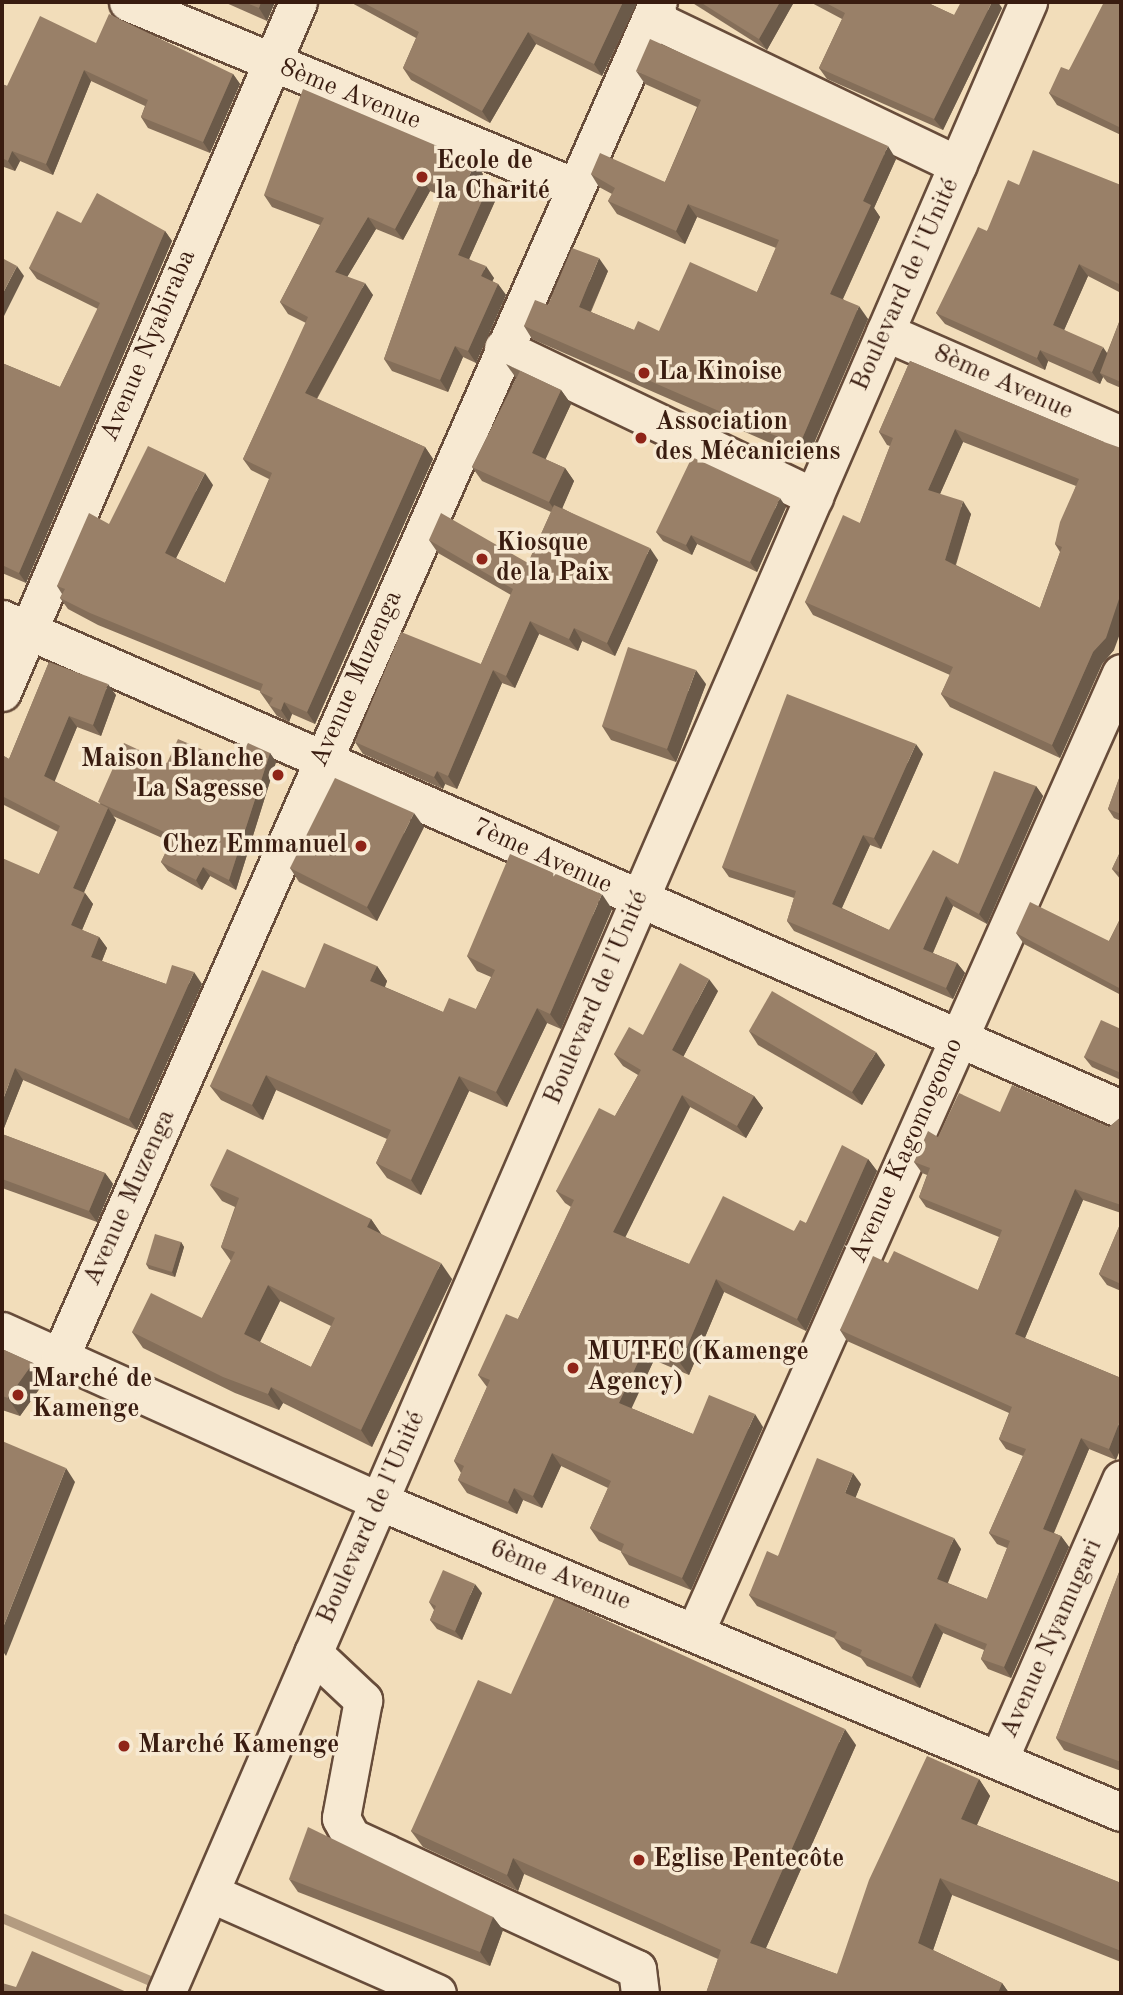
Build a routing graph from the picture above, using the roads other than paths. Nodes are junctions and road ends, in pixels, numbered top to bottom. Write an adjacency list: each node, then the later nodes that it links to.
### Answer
1 (128, 2): 5 (street, 8ème Avenue)
2 (298, 2): 5 (street, Avenue Nyabiraba)
3 (1028, 2): 6 (street, Boulevard de l'Unité)
4 (654, 10): 6 (street); 7 (street, Avenue Muzenga)
5 (271, 63): 7 (street, 8ème Avenue); 12 (street, Avenue Nyabiraba)
6 (958, 165): 8 (street, Boulevard de l'Unité)
7 (573, 186): 9 (street, Avenue Muzenga)
8 (885, 332): 10 (street, 8ème Avenue); 11 (street, Boulevard de l'Unité)
9 (502, 348): 11 (street); 15 (street, Avenue Muzenga)
10 (1121, 435)
11 (814, 497): 16 (street, Boulevard de l'Unité)
12 (15, 624): 14 (street, Avenue Nyabiraba); 15 (street, 7ème Avenue)
13 (1121, 673): 17 (street, Avenue Kagomogomo)
14 (2, 692)
15 (321, 759): 16 (street, 7ème Avenue); 20 (street, Avenue Muzenga)
16 (639, 900): 17 (street, 7ème Avenue); 22 (street, Boulevard de l'Unité)
17 (957, 1036): 18 (street, 7ème Avenue); 23 (street, Avenue Kagomogomo)
18 (1121, 1109)
19 (2, 1331): 20 (street, 6ème Avenue)
20 (60, 1357): 22 (street, 6ème Avenue)
21 (1121, 1480): 25 (street, Avenue Nyamugari)
22 (380, 1501): 23 (street, 6ème Avenue); 24 (street, Boulevard de l'Unité)
23 (695, 1632): 25 (street, 6ème Avenue)
24 (313, 1653): 27 (street, Boulevard de l'Unité); 30 (street)
25 (999, 1759): 26 (street, 6ème Avenue)
26 (1121, 1812)
27 (210, 1893): 28 (street, Boulevard de l'Unité); 29 (street)
28 (172, 1979)
29 (437, 1993)
30 (640, 1993)

